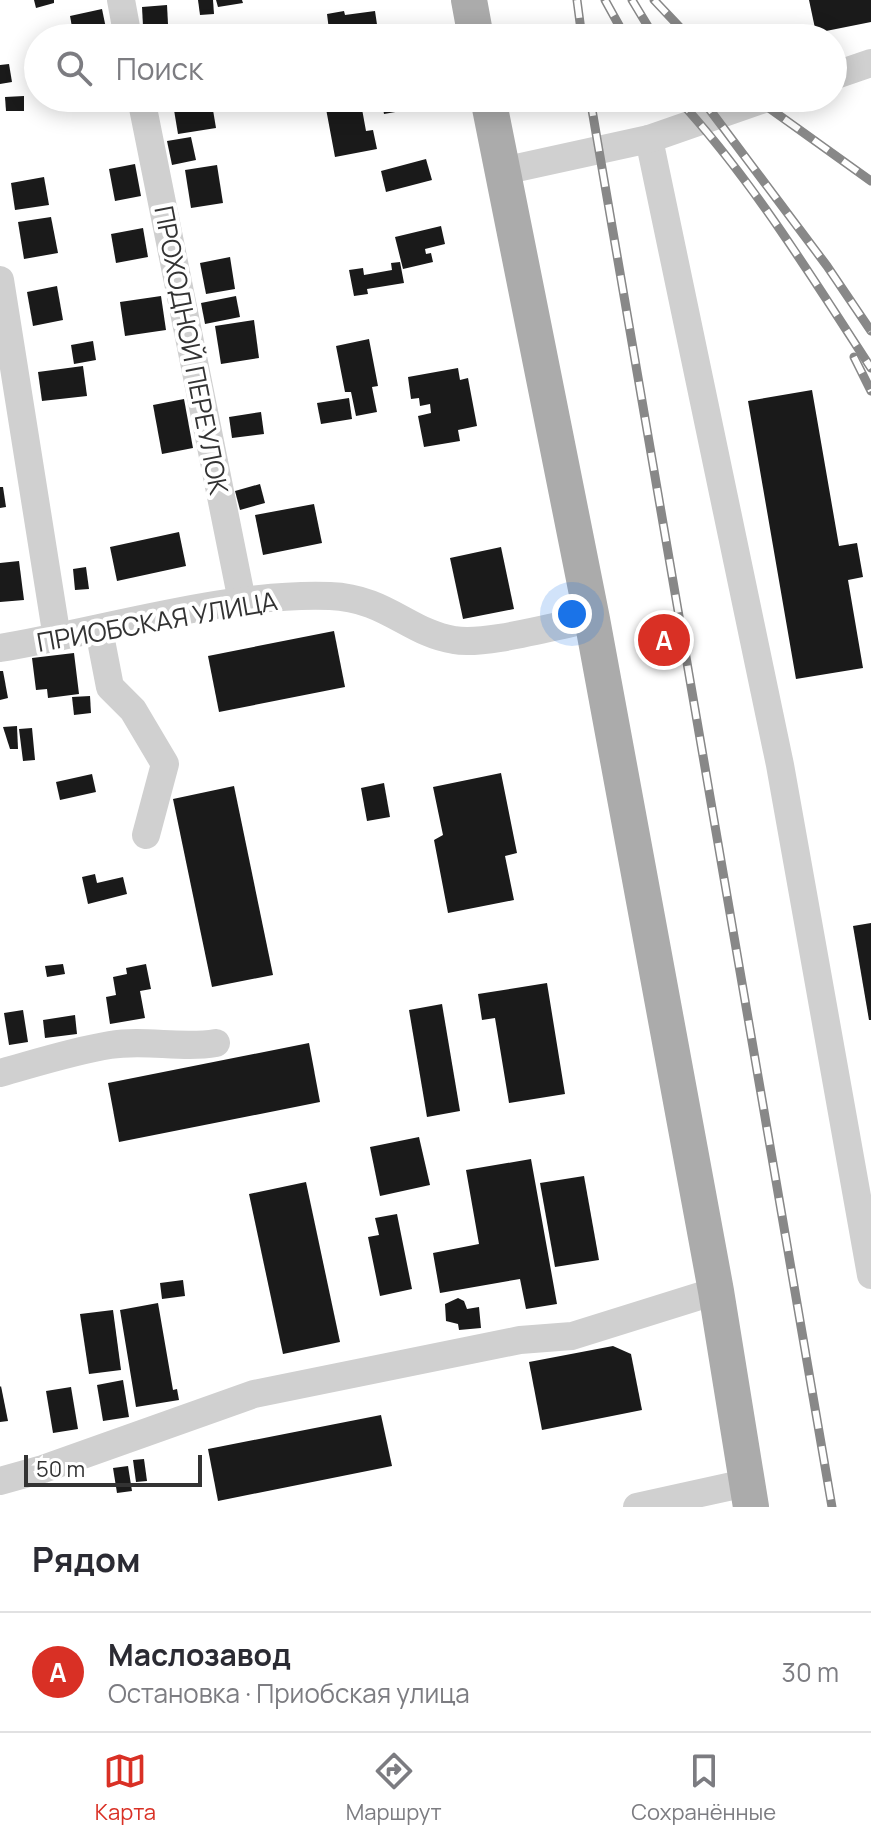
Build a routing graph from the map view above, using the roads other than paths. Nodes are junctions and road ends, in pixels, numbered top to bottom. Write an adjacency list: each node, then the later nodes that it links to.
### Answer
1 (121, 0): 3 (street)
2 (469, 0): 4 (main road)
3 (125, 24)
4 (473, 24)
5 (871, 63): 6 (street)
6 (847, 71)
7 (144, 112): 13 (street, ПРОХОДНОЙ ПЕРЕУЛОК)
8 (491, 112): 11 (main road)
9 (727, 112): 10 (street)
10 (649, 139): 11 (street); 21 (street)
11 (503, 171): 14 (main road)
12 (0, 280): 16 (street)
13 (242, 601): 14 (street, ПРИОБСКАЯ УЛИЦА); 15 (street, ПРИОБСКАЯ УЛИЦА)
14 (592, 619): 22 (main road)
15 (99, 630): 16 (street, ПРИОБСКАЯ УЛИЦА); 18 (street)
16 (57, 638): 17 (street, ПРИОБСКАЯ УЛИЦА)
17 (0, 648)
18 (146, 835)
19 (216, 1043): 20 (street)
20 (0, 1073)
21 (871, 1275)
22 (716, 1291): 23 (street); 24 (main road)
23 (0, 1481)
24 (748, 1495): 25 (street)
25 (637, 1507)

